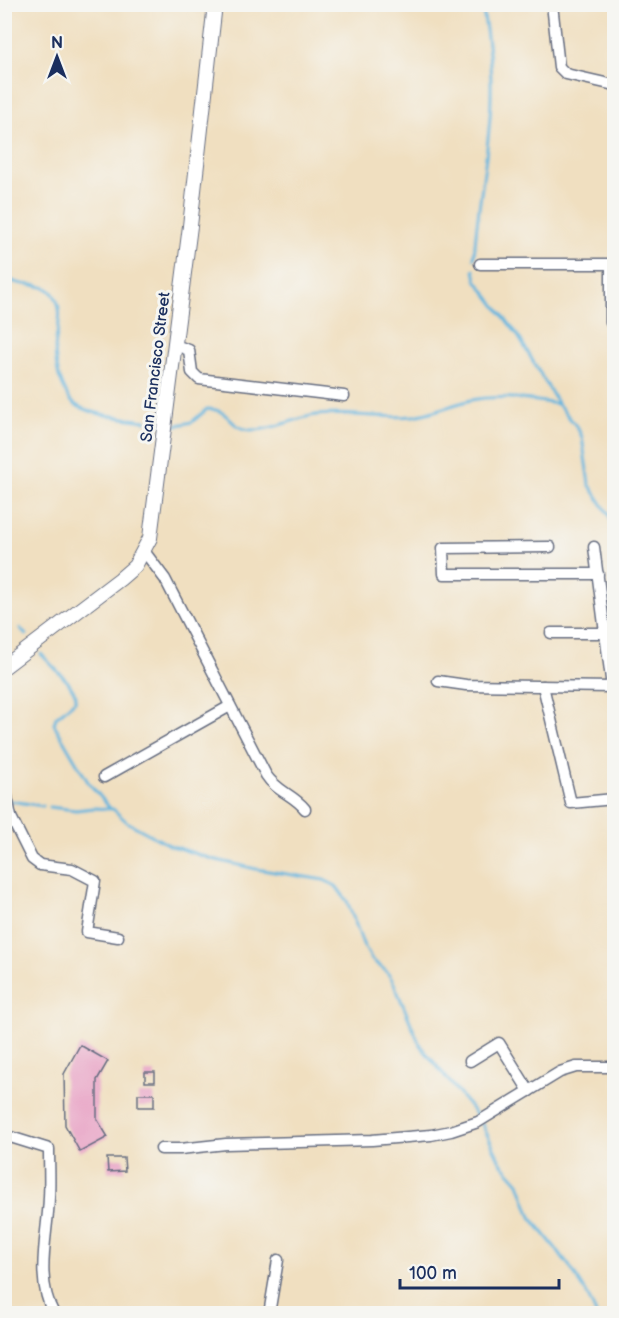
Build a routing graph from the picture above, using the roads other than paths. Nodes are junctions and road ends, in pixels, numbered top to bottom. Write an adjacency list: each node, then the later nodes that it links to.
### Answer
1 (215, 4): 7 (main road, San Francisco Street)
2 (552, 4): 3 (street)
3 (615, 85)
4 (480, 264): 5 (street)
5 (613, 264): 6 (street)
6 (611, 323)
7 (175, 345): 8 (street); 11 (main road, San Francisco Street)
8 (344, 396)
9 (550, 547): 12 (street)
10 (594, 547): 12 (street)
11 (144, 551): 15 (main road, San Francisco Street); 19 (street)
12 (598, 574): 14 (street)
13 (551, 633): 14 (street)
14 (605, 633): 18 (street)
15 (4, 667)
16 (438, 681): 17 (street)
17 (543, 686): 18 (street); 22 (street)
18 (613, 692)
19 (230, 706): 20 (street); 23 (street)
20 (104, 777)
21 (4, 782): 24 (street)
22 (615, 799)
23 (305, 809)
24 (118, 937)
25 (470, 1061): 27 (street)
26 (615, 1067): 27 (street)
27 (529, 1091): 29 (street)
28 (4, 1135): 31 (street)
29 (161, 1149)
30 (278, 1260): 32 (street)
31 (54, 1314)
32 (269, 1314)

